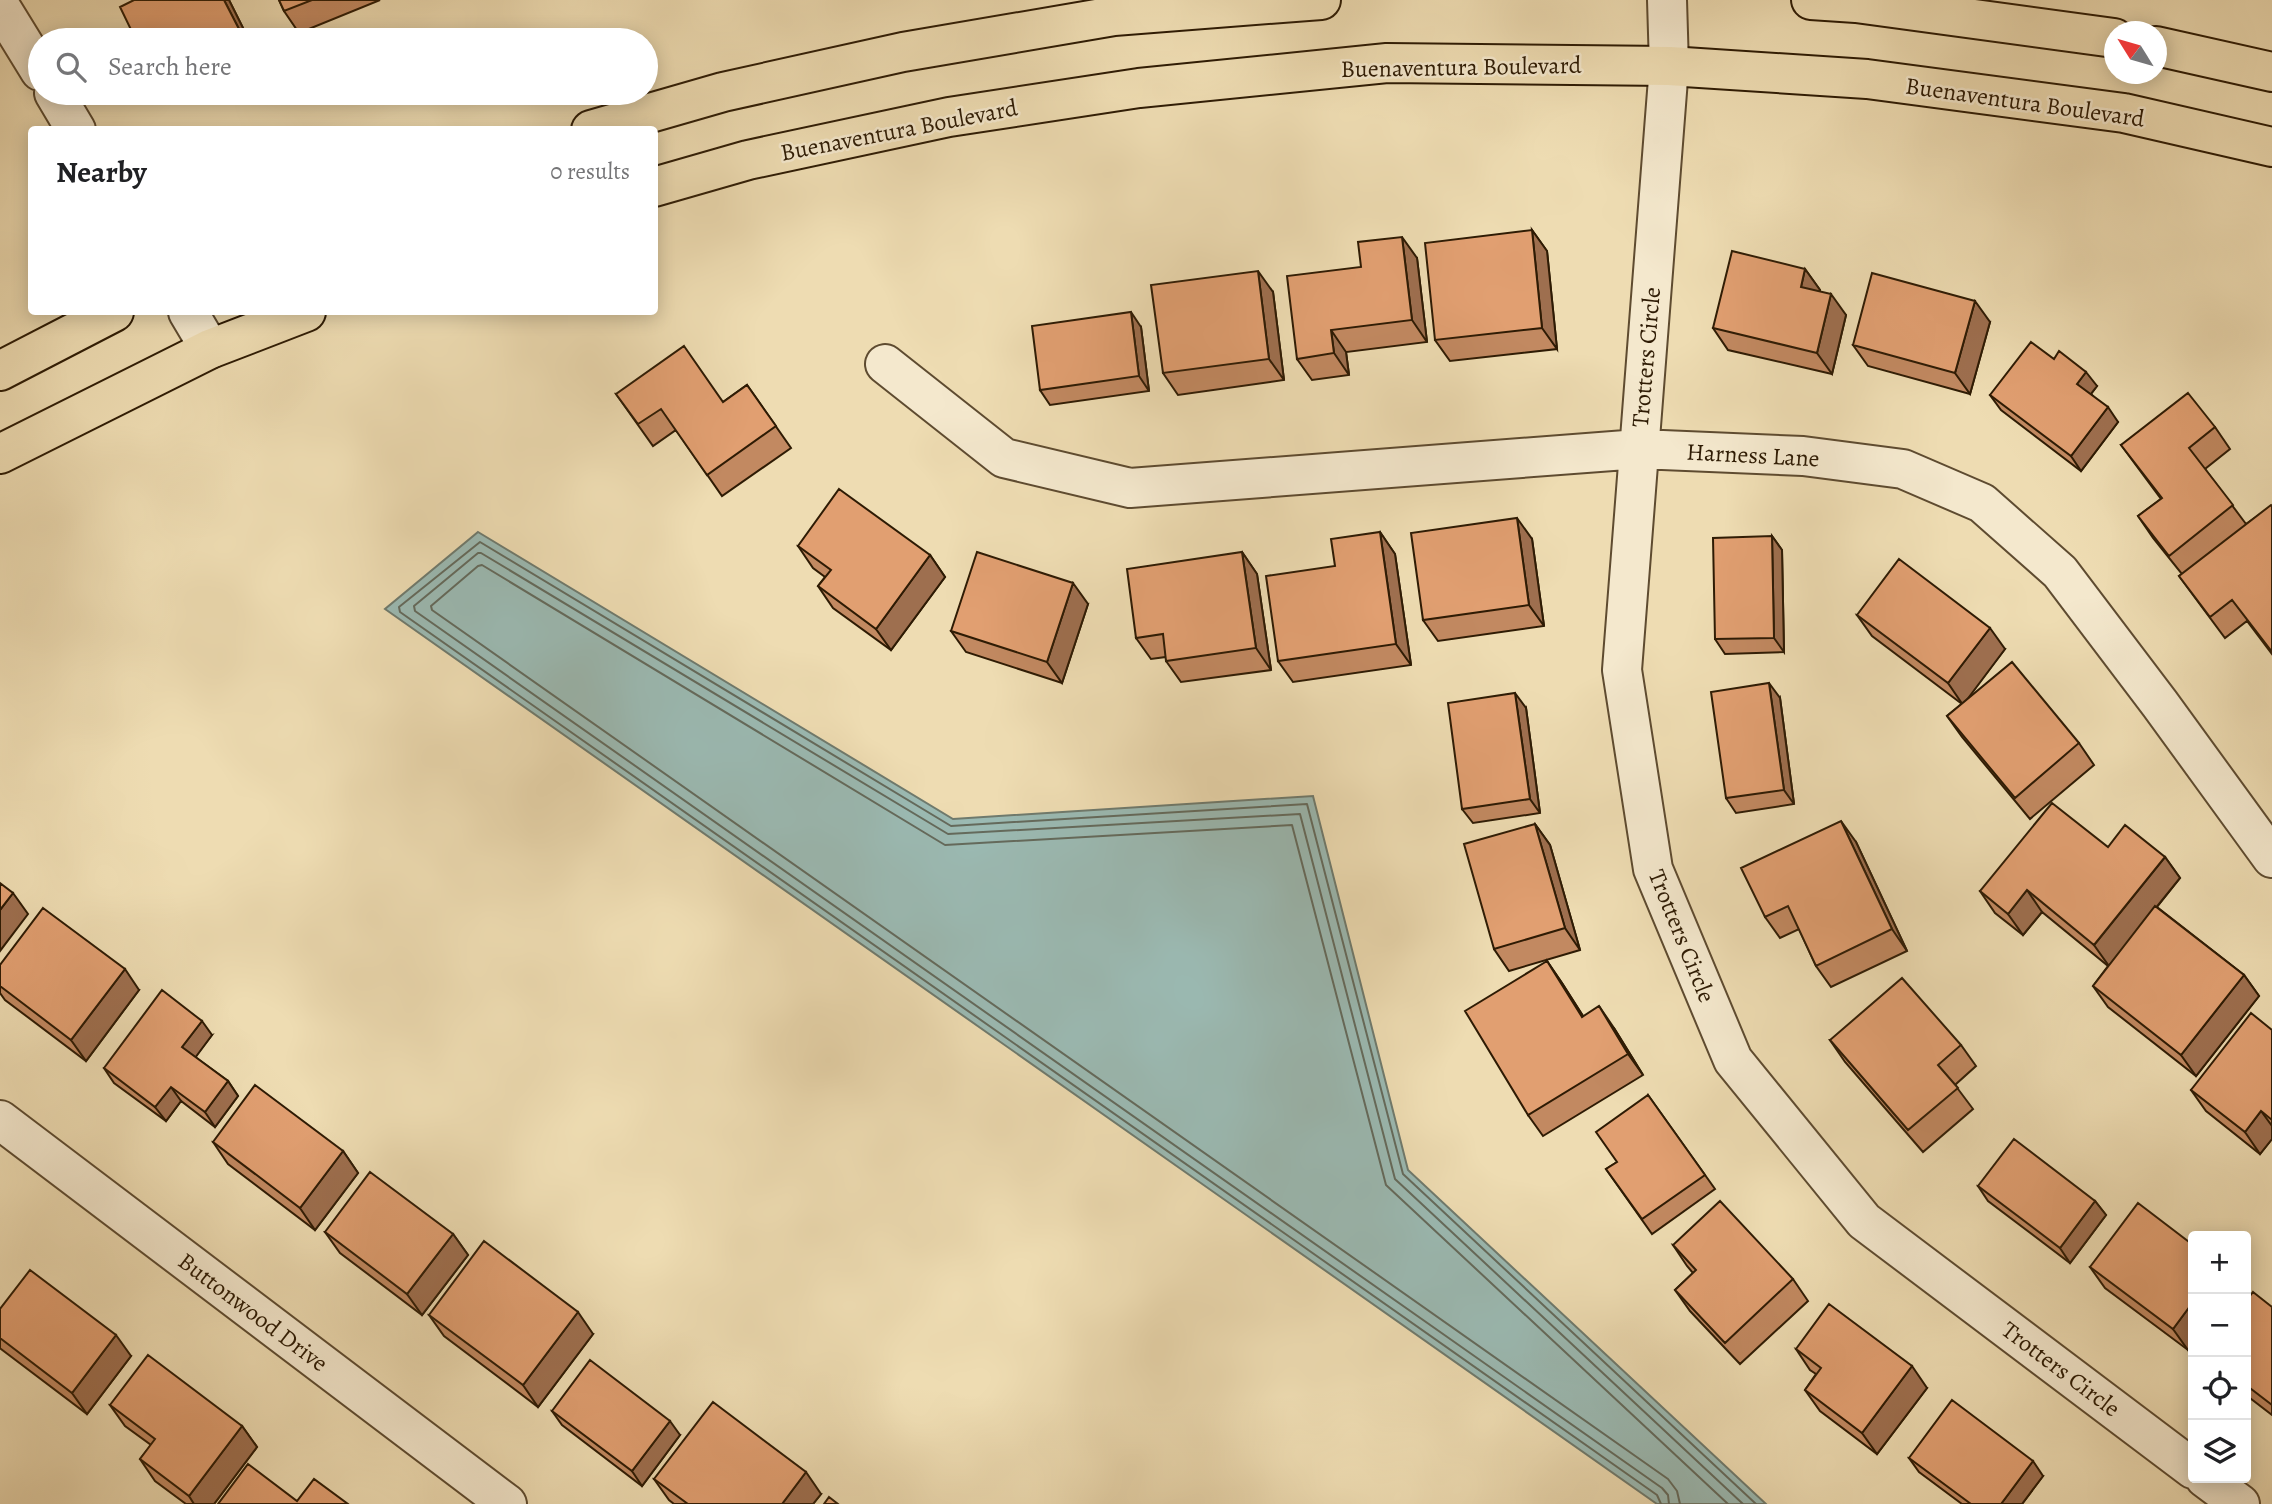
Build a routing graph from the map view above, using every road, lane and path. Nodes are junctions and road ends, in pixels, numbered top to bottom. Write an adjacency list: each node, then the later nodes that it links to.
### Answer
1 (1321, 0): 12 (main road)
2 (1667, 0): 8 (street, Trotters Circle)
3 (1811, 0): 5 (main road)
4 (0, 6): 7 (street)
5 (2104, 37)
6 (2167, 48): 9 (main road)
7 (28, 52)
8 (1669, 66): 13 (main road, Buenaventura Boulevard); 14 (main road, Buenaventura Boulevard); 21 (street, Trotters Circle)
9 (2272, 72)
10 (61, 105): 11 (street)
11 (74, 126)
12 (605, 126)
13 (2272, 147)
14 (658, 186)
15 (108, 315): 20 (main road)
16 (190, 315): 18 (street)
17 (298, 315): 18 (main road)
18 (210, 349): 22 (main road)
19 (885, 364): 21 (street, Harness Lane)
20 (0, 371)
21 (1639, 449): 23 (street, Harness Lane); 25 (street, Trotters Circle)
22 (0, 454)
23 (2272, 858)
24 (0, 1120): 27 (street, Buttonwood Drive)
25 (2188, 1465)
26 (2212, 1483): 28 (street)
27 (507, 1504)
28 (2240, 1504)

